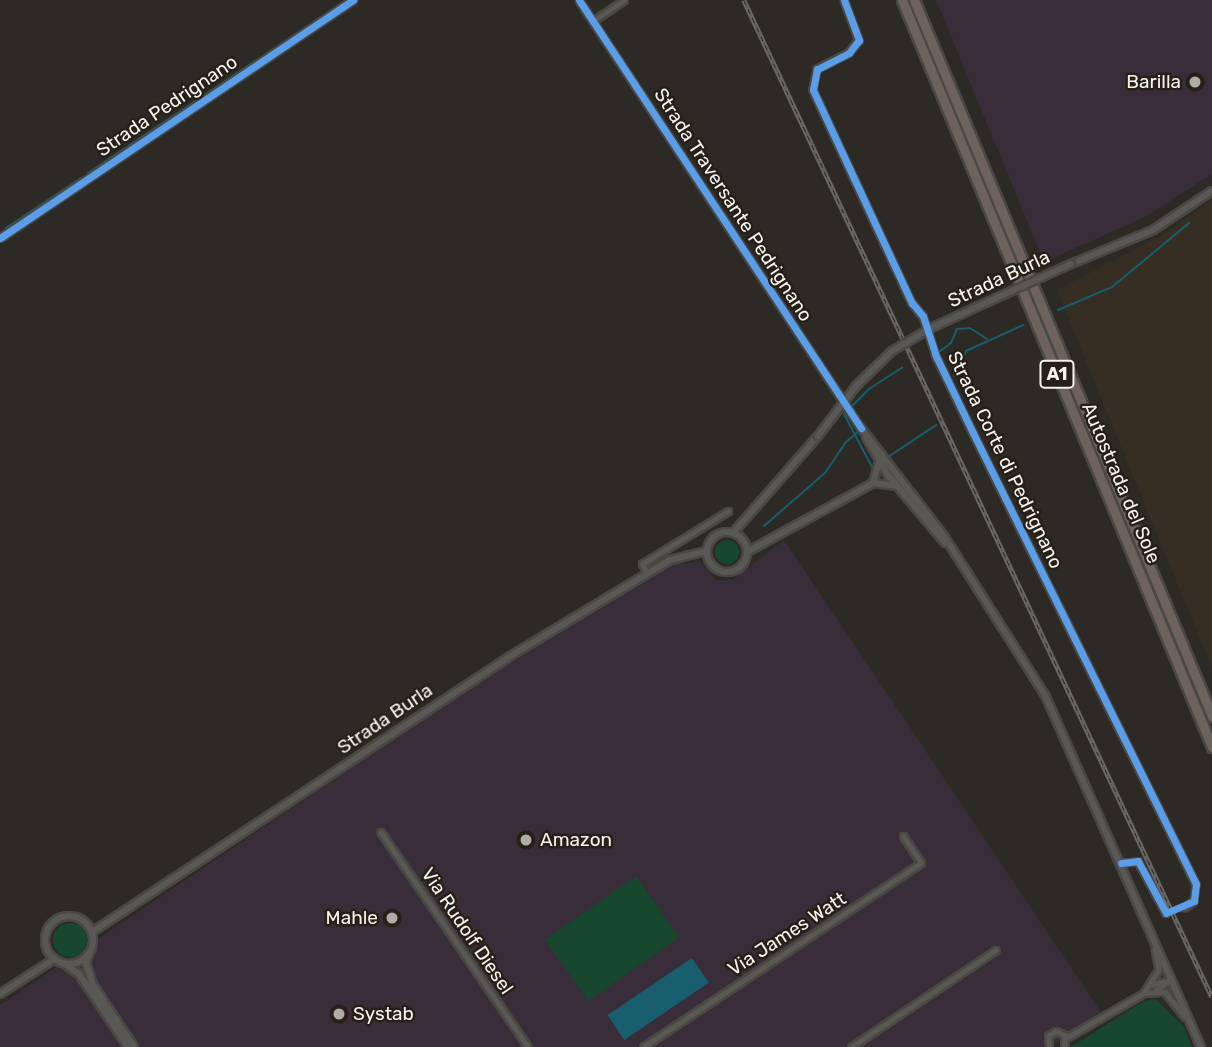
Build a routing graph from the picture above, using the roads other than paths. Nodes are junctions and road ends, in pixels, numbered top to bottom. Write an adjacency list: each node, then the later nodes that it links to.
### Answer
1 (352, 0): 9 (street, Strada Pedrignano)
2 (579, 0): 7 (street, Strada Traversante Pedrignano)
3 (624, 0): 7 (street)
4 (844, 0): 27 (street, Strada Corte di Pedrignano)
5 (902, 0): 23 (highway, Autostrada del Sole / A1)
6 (914, 0): 22 (highway, Autostrada del Sole / A1)
7 (593, 21): 10 (street, Strada Traversante Pedrignano)
8 (1212, 191): 17 (main road, Strada Burla, bridge)
9 (0, 238)
10 (861, 428): 11 (main road, Strada Traversante Pedrignano); 12 (main road, Strada Traversante Pedrignano)
11 (879, 462): 13 (main road, Strada Traversante Pedrignano); 14 (main road)
12 (889, 464): 13 (main road); 16 (main road, Strada Traversante Pedrignano)
13 (886, 478): 14 (main road); 16 (main road, Strada Traversante Pedrignano); 20 (main road, Strada Traversante Pedrignano)
14 (873, 482): 19 (main road)
15 (729, 512): 21 (street)
16 (928, 515): 20 (main road, Strada Traversante Pedrignano)
17 (733, 533): 18 (main road, Strada Burla); 19 (main road)
18 (706, 551): 19 (main road); 21 (main road, Strada Burla)
19 (747, 552)
20 (953, 552): 26 (main road, Strada Traversante Pedrignano)
21 (647, 573): 29 (main road, Strada Burla)
22 (1212, 716)
23 (1212, 747)
24 (381, 832): 44 (street, Via Rudolf Diesel)
25 (903, 836): 45 (street, Via James Watt)
26 (1121, 863): 28 (street); 30 (main road, Strada Traversante Pedrignano)
27 (1185, 908)
28 (1166, 913)
29 (92, 932): 32 (main road); 33 (main road)
30 (1152, 934): 35 (main road, Strada Traversante Pedrignano); 36 (street)
31 (996, 950): 46 (street)
32 (89, 954): 34 (main road); 43 (main road)
33 (54, 959): 34 (main road); 39 (main road)
34 (65, 964): 42 (main road)
35 (1171, 980): 36 (street); 37 (street); 40 (main road, Strada Traversante Pedrignano)
36 (1152, 984): 38 (street)
37 (1156, 991): 38 (street); 40 (street)
38 (1144, 993): 41 (street)
39 (0, 994)
40 (1194, 1029): 49 (main road, Strada Traversante Pedrignano)
41 (1066, 1038): 47 (street); 48 (street)
42 (128, 1047)
43 (134, 1047)
44 (528, 1047)
45 (643, 1047)
46 (851, 1047)
47 (1049, 1047)
48 (1065, 1047)
49 (1201, 1047)

